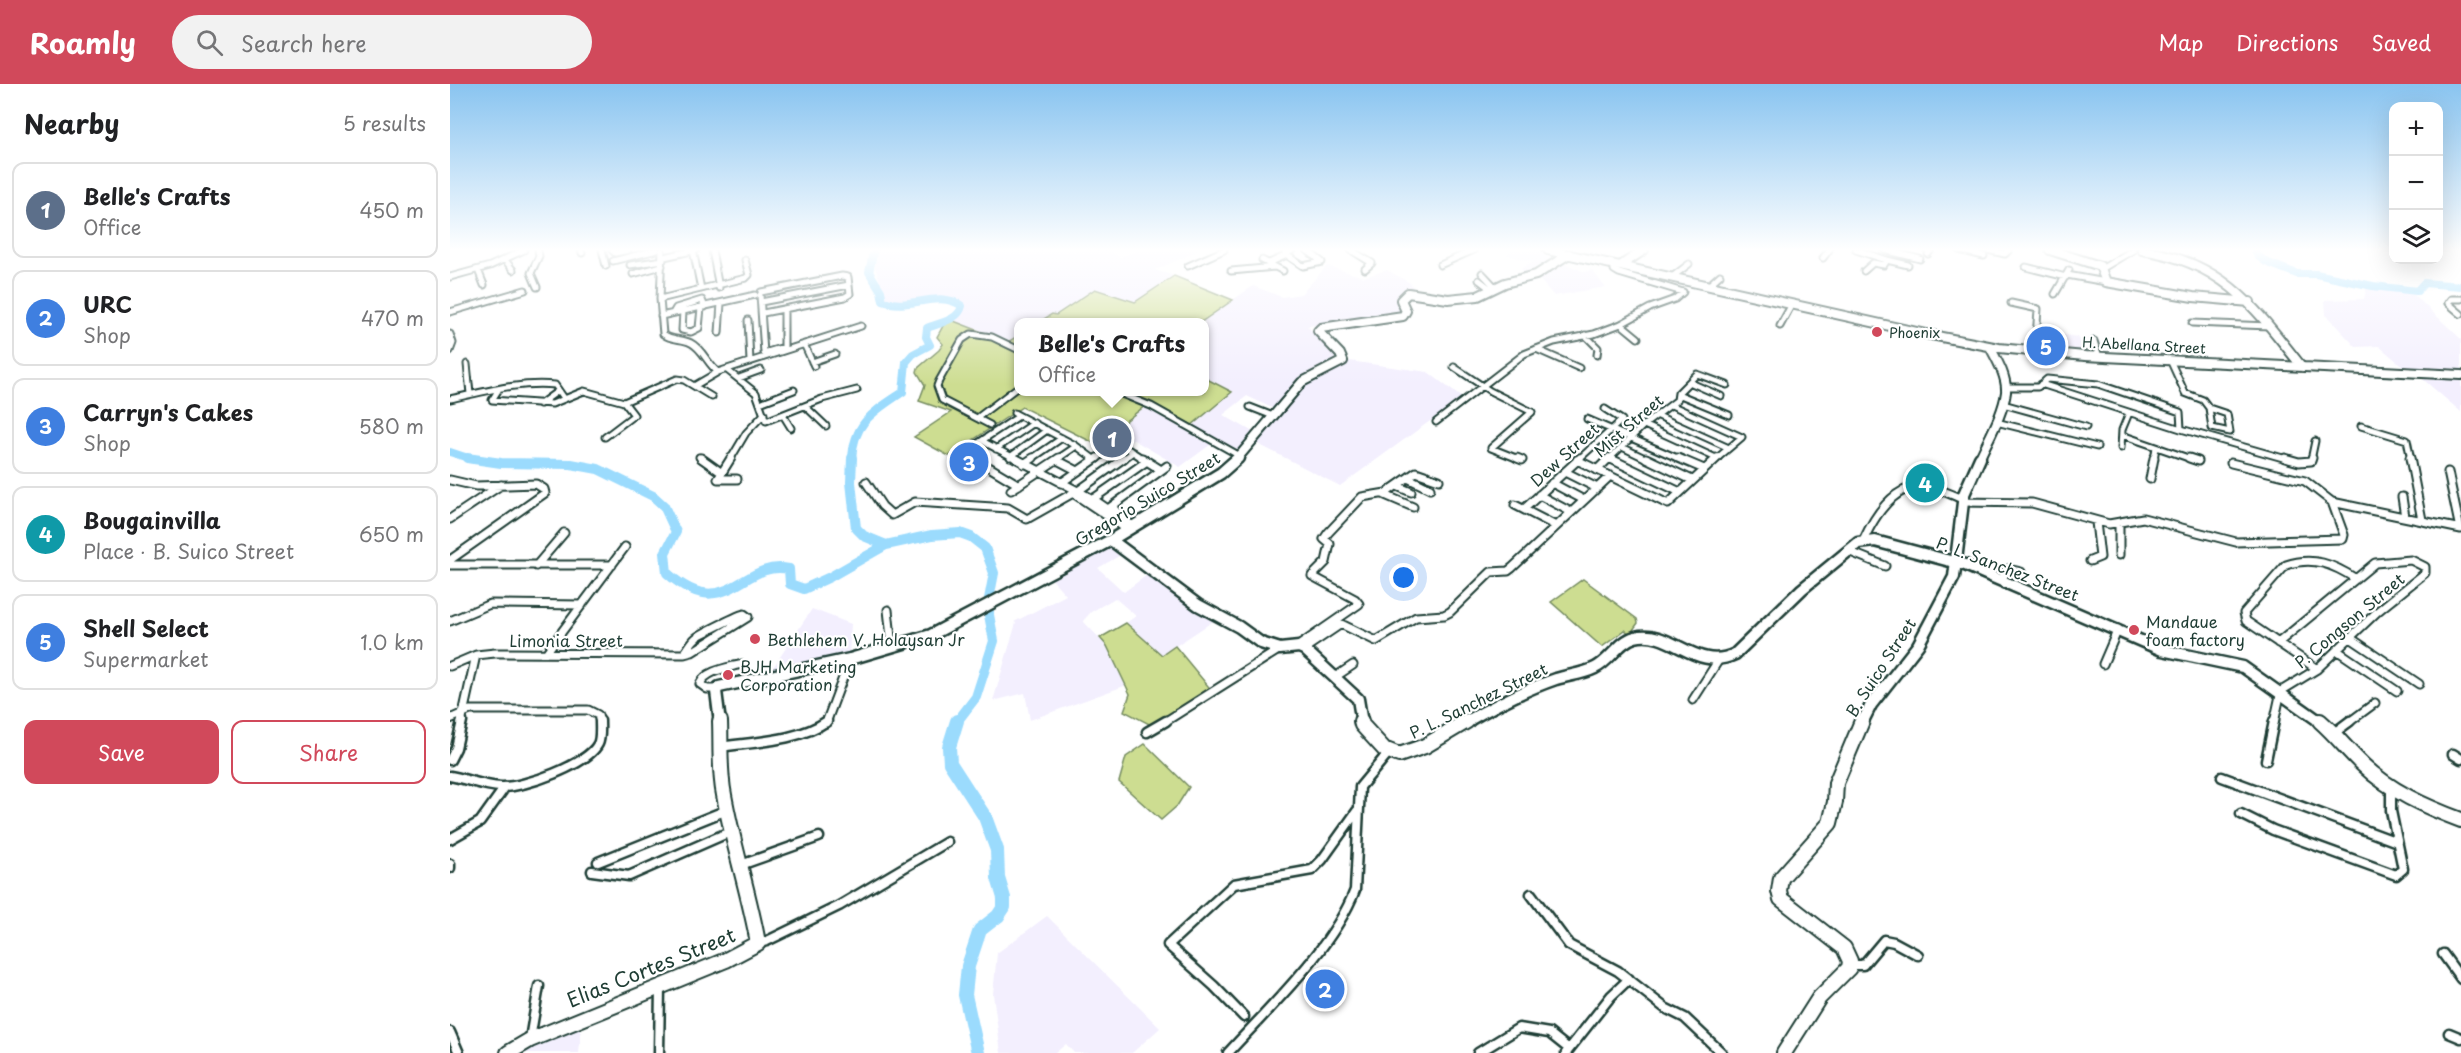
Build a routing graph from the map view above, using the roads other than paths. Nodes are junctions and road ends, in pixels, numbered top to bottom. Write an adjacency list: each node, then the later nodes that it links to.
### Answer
1 (507, 295): 25 (street)
2 (660, 295): 15 (street)
3 (675, 295): 15 (street)
4 (754, 295): 19 (street)
5 (759, 295): 17 (street)
6 (796, 295): 17 (street)
7 (849, 295): 23 (street)
8 (1405, 295): 93 (street, Gregorio Suico Street)
9 (1424, 295): 10 (street, Gregorio Suico Street)
10 (1480, 295)
11 (1679, 295): 32 (street)
12 (1754, 295): 21 (street, H. Abellana Street)
13 (2183, 295): 18 (street)
14 (2242, 295): 18 (street)
15 (660, 299): 29 (street)
16 (2461, 299): 28 (street)
17 (761, 302): 27 (street)
18 (2250, 302): 35 (street)
19 (721, 303): 22 (street); 36 (street)
20 (2011, 303): 46 (street)
21 (1792, 304): 34 (street); 42 (street, H. Abellana Street)
22 (703, 307): 24 (street); 24 (street); 26 (street)
23 (784, 309): 27 (street); 27 (street)
24 (683, 311): 26 (street)
25 (450, 312)
26 (673, 313): 29 (street)
27 (763, 314)
28 (2461, 314)
29 (661, 316): 58 (street)
30 (748, 320): 51 (street)
31 (2192, 323): 35 (street)
32 (1621, 324): 38 (street); 39 (street)
33 (861, 326): 41 (street)
34 (1780, 326)
35 (2270, 326): 53 (street)
36 (719, 333)
37 (450, 334): 45 (street)
38 (1585, 336): 44 (street); 48 (street)
39 (1638, 338)
40 (2094, 341): 49 (street)
41 (804, 344): 47 (street); 51 (street)
42 (1990, 347): 46 (street, H. Abellana Street); 66 (street)
43 (1014, 348): 94 (street)
44 (1536, 349): 55 (street); 65 (street)
45 (450, 351)
46 (2035, 352): 49 (street, H. Abellana Street)
47 (835, 354)
48 (1597, 355)
49 (2099, 357): 50 (street, H. Abellana Street)
50 (2170, 360): 53 (street, H. Abellana Street); 86 (street)
51 (750, 362): 56 (street)
52 (467, 364): 72 (street)
53 (2302, 367): 59 (street, H. Abellana Street)
54 (1454, 368): 65 (street)
55 (1579, 368)
56 (728, 370): 58 (street); 60 (street)
57 (761, 370): 60 (street)
58 (718, 372): 64 (street)
59 (2461, 375)
60 (739, 378): 80 (street)
61 (1689, 382): 63 (street, Mist Street); 74 (street); 76 (street, Mist Street)
62 (2041, 384): 66 (street); 88 (street); 105 (street)
63 (1727, 385)
64 (694, 386): 75 (street); 79 (street)
65 (1482, 386): 96 (street); 133 (street)
66 (2007, 387): 82 (street, B. Suico Street)
67 (499, 389): 71 (street); 72 (street); 81 (street)
68 (794, 390): 80 (street)
69 (857, 390): 84 (street)
70 (1014, 390): 94 (street)
71 (558, 391): 77 (street); 81 (street)
72 (470, 394): 78 (street)
73 (1127, 396): 125 (street)
74 (1721, 396)
75 (712, 397)
76 (1677, 397): 83 (street, Mist Street); 92 (street)
77 (564, 398): 79 (street); 81 (street)
78 (450, 399)
79 (624, 402): 111 (street)
80 (760, 403): 89 (street)
81 (540, 404)
82 (2003, 404): 97 (street, B. Suico Street); 103 (street)
83 (1671, 405): 91 (street, Mist Street); 120 (street)
84 (805, 406): 90 (street); 101 (street)
85 (1250, 407): 93 (street)
86 (2210, 408): 86 (street)
87 (1605, 409): 107 (street, Dew Street)
88 (2129, 413): 105 (street); 108 (street)
89 (764, 414): 90 (street); 146 (street)
90 (783, 415): 104 (street)
91 (1656, 415): 100 (street, Mist Street); 120 (street)
92 (1729, 415)
93 (1273, 416): 125 (street, Gregorio Suico Street)
94 (977, 418): 99 (street)
95 (1587, 419): 107 (street)
96 (1436, 422)
97 (1996, 422): 118 (street); 172 (street, B. Suico Street)
98 (1034, 423): 106 (street); 113 (street); 122 (street)
99 (990, 425)
100 (1644, 425): 110 (street, Mist Street); 130 (street)
101 (826, 426)
102 (2361, 426): 181 (street)
103 (2086, 427)
104 (791, 429)
105 (2181, 429): 137 (street)
106 (1047, 430): 112 (street); 128 (street)
107 (1611, 430): 110 (street); 134 (street, Dew Street)
108 (2122, 435): 119 (street); 121 (street)
109 (1108, 436): 115 (street)
110 (1632, 436): 117 (street, Mist Street); 140 (street)
111 (605, 437)
112 (1062, 438): 116 (street); 138 (street)
113 (981, 441): 122 (street); 123 (street)
114 (2315, 441): 137 (street)
115 (1119, 443): 124 (street); 131 (street)
116 (1075, 447): 131 (street); 132 (street)
117 (1622, 447): 129 (street, Mist Street); 154 (street)
118 (2097, 447)
119 (2156, 447): 136 (street); 151 (street)
120 (1730, 448): 130 (street)
121 (2121, 448)
122 (996, 449): 128 (street)
123 (964, 452): 127 (street); 159 (street)
124 (1133, 452): 135 (street); 164 (street)
125 (1240, 456): 184 (street, Gregorio Suico Street)
126 (699, 457): 146 (street)
127 (957, 457)
128 (1010, 457): 138 (street)
129 (1609, 458): 141 (street, Mist Street); 166 (street)
130 (1716, 458): 140 (street)
131 (1095, 459): 142 (street)
132 (1057, 460): 142 (street); 143 (street)
133 (1522, 460)
134 (1577, 460): 141 (street); 144 (street, Dew Street)
135 (1147, 461): 170 (street); 177 (street)
136 (2198, 461)
137 (2292, 461): 148 (street)
138 (1024, 464): 143 (street)
139 (2231, 464): 148 (street)
140 (1704, 469): 154 (street)
141 (1597, 470): 147 (street)
142 (1078, 471): 156 (street)
143 (1040, 472): 156 (street); 159 (street)
144 (1565, 472): 157 (street, Dew Street); 161 (street)
145 (2448, 472): 186 (street)
146 (722, 473): 150 (street)
147 (1609, 477): 161 (street); 166 (street)
148 (2292, 477): 173 (street)
149 (1408, 478): 153 (street); 160 (street); 162 (street)
150 (737, 479)
151 (2150, 479)
152 (450, 480): 158 (street)
153 (1439, 480)
154 (1692, 480): 166 (street)
155 (866, 482): 184 (street)
156 (1061, 483): 164 (street)
157 (1552, 483): 168 (street, Dew Street); 171 (street)
158 (501, 485): 180 (street); 193 (street)
159 (1019, 485): 163 (street)
160 (1397, 486): 165 (street); 167 (street)
161 (1597, 488): 171 (street)
162 (1430, 489)
163 (1011, 490)
164 (1078, 491): 170 (street)
165 (1411, 492)
166 (1680, 492)
167 (1385, 495): 175 (street); 210 (street)
168 (1539, 495): 176 (street, Dew Street); 178 (street)
169 (2402, 497): 179 (street)
170 (1093, 500): 177 (street)
171 (1584, 500): 178 (street)
172 (1962, 501): 182 (street); 189 (street); 195 (street, B. Suico Street)
173 (2332, 502): 179 (street); 183 (street)
174 (1515, 505): 176 (street)
175 (1413, 507)
176 (1524, 508): 185 (street)
177 (1108, 509): 184 (street)
178 (1571, 512): 185 (street)
179 (2404, 517): 181 (street)
180 (450, 519)
181 (2422, 520): 186 (street)
182 (2096, 522): 183 (street); 194 (street)
183 (2119, 524): 192 (street)
184 (1131, 528): 188 (street, Gregorio Suico Street)
185 (1554, 528): 210 (street)
186 (2461, 529)
187 (564, 533): 198 (street)
188 (1111, 540): 209 (street, Gregorio Suico Street); 211 (street)
189 (1863, 541): 191 (street); 195 (street, P. L. Sanchez Street)
190 (625, 547): 196 (street)
191 (1848, 551): 199 (street); 217 (street)
192 (2119, 555)
193 (450, 560)
194 (2090, 561)
195 (1956, 562): 202 (street, P. L. Sanchez Street); 260 (street, B. Suico Street)
196 (612, 565): 198 (street); 203 (street)
197 (450, 566): 198 (street)
198 (536, 566)
199 (1885, 566)
200 (2021, 573): 202 (street)
201 (2356, 579): 207 (street, P. Congson Street); 208 (street); 208 (street)
202 (2001, 580): 206 (street, P. L. Sanchez Street)
203 (582, 605): 205 (street); 213 (street)
204 (888, 610): 209 (street)
205 (450, 621)
206 (2118, 629): 219 (street); 226 (street, P. L. Sanchez Street)
207 (2349, 637): 212 (street, P. Congson Street); 224 (street)
208 (2278, 643): 222 (street)
209 (892, 646): 216 (street)
210 (1300, 648): 211 (street); 223 (street)
211 (1280, 649): 232 (street)
212 (2338, 651): 222 (street, P. Congson Street); 227 (street)
213 (546, 653): 214 (street, Limonia Street); 215 (street, Limonia Street)
214 (684, 654): 214 (street, Limonia Street)
215 (476, 656): 221 (street, Limonia Street); 230 (street)
216 (850, 659): 225 (street); 234 (street)
217 (1718, 661): 228 (street); 235 (street, P. L. Sanchez Street)
218 (742, 664): 225 (street)
219 (2103, 664)
220 (1353, 665): 223 (street)
221 (450, 666)
222 (2317, 669): 226 (street, P. Congson Street)
223 (1335, 677): 235 (street)
224 (2419, 684)
225 (717, 689): 234 (street, Elias Cortes Street)
226 (2281, 691): 233 (street, P. L. Sanchez Street); 239 (street)
227 (2397, 692)
228 (1693, 700)
229 (2375, 703): 233 (street)
230 (463, 713): 231 (street); 238 (street); 242 (street)
231 (450, 719)
232 (1147, 732)
233 (2334, 733): 243 (street, P. L. Sanchez Street)
234 (720, 747): 244 (street, Elias Cortes Street)
235 (1389, 752): 245 (street)
236 (2453, 754): 237 (street)
237 (2461, 759)
238 (450, 760)
239 (2266, 760)
240 (450, 776): 242 (street)
241 (2222, 777): 252 (street)
242 (505, 787): 250 (street)
243 (2391, 787): 247 (street, P. L. Sanchez Street); 252 (street)
244 (727, 810): 248 (street, Elias Cortes Street); 253 (street)
245 (1357, 811): 265 (street); 274 (street)
246 (2241, 814): 252 (street)
247 (2461, 820)
248 (732, 831): 254 (street, Elias Cortes Street); 255 (street)
249 (819, 837): 254 (street)
250 (450, 838)
251 (947, 842): 257 (street)
252 (2397, 842)
253 (598, 862)
254 (738, 866): 257 (street, Elias Cortes Street)
255 (592, 871)
256 (1531, 894): 261 (street)
257 (758, 943): 264 (street, Elias Cortes Street)
258 (2443, 954): 262 (street)
259 (1918, 955): 260 (street)
260 (1849, 965): 277 (street)
261 (1629, 979): 270 (street); 276 (street)
262 (2461, 979)
263 (539, 986): 269 (street)
264 (660, 987): 269 (street, Elias Cortes Street); 273 (street)
265 (1244, 1017)
266 (450, 1032): 271 (street)
267 (2450, 1033): 268 (street)
268 (2461, 1038)
269 (530, 1040): 272 (street, Elias Cortes Street)
270 (1568, 1051): 275 (street)
271 (459, 1053)
272 (508, 1053)
273 (659, 1053)
274 (1228, 1053)
275 (1479, 1053)
276 (1722, 1053)
277 (1784, 1053)

